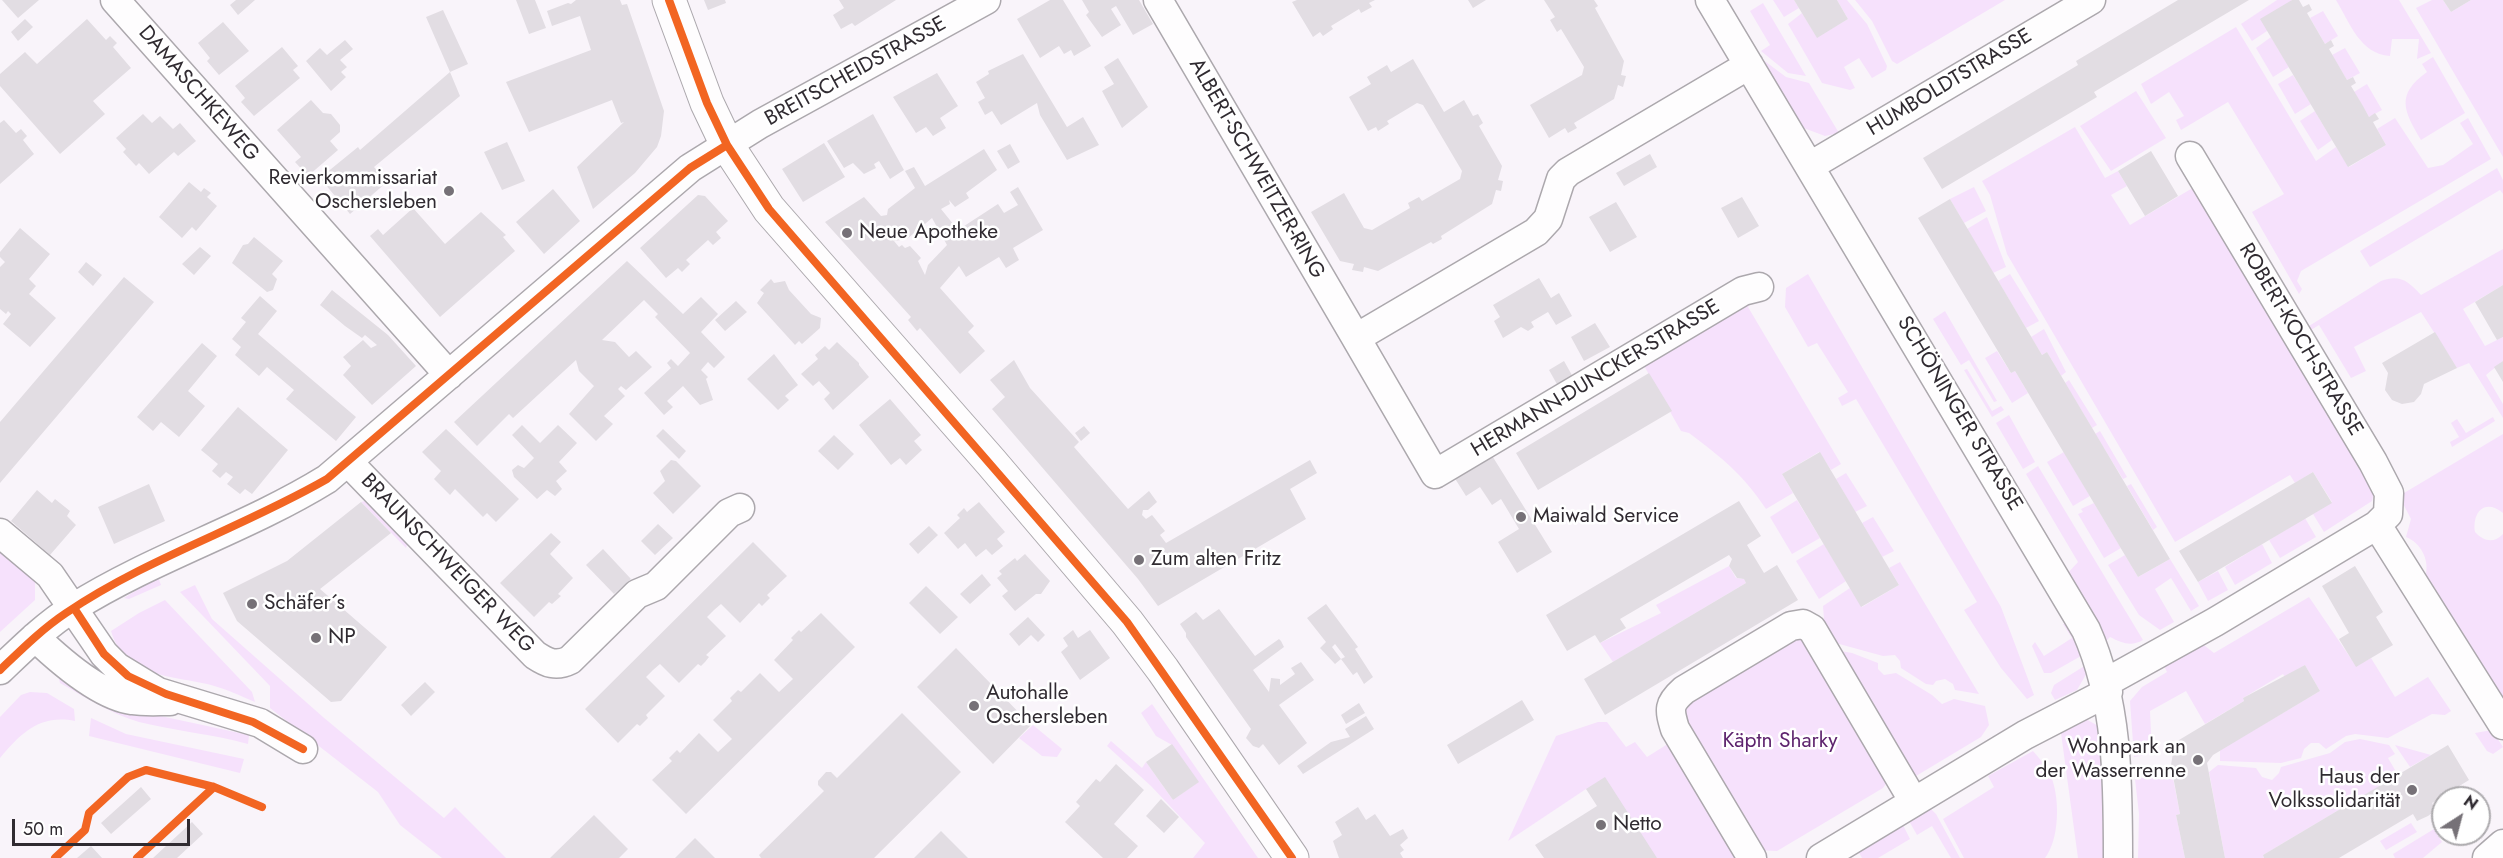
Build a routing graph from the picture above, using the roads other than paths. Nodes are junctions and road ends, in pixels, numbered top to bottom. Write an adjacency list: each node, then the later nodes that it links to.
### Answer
1 (115, 0): 13 (street, DAMASCHKEWEG)
2 (669, 0): 8 (street)
3 (986, 0): 8 (street, BREITSCHEIDSTRASSE)
4 (1158, 0): 12 (street, ALBERT-SCHWEITZER-RING)
5 (1710, 0): 7 (street, SCHÖNINGER STRASSE)
6 (2091, 0): 10 (street, HUMBOLDTSTRASSE)
7 (1749, 66): 10 (street, SCHÖNINGER STRASSE); 12 (street)
8 (727, 145): 13 (street, BREITSCHEIDSTRASSE); 27 (street)
9 (2190, 156): 17 (street, ROBERT-KOCH-STRASSE)
10 (1810, 166): 22 (street, SCHÖNINGER STRASSE)
11 (1759, 287): 15 (street, HERMANN-DUNCKER-STRASSE)
12 (1356, 338): 15 (street, ALBERT-SCHWEITZER-RING)
13 (449, 375): 14 (street, BREITSCHEIDSTRASSE)
14 (348, 462): 16 (street, BRAUNSCHWEIGER WEG); 19 (street, BREITSCHEIDSTRASSE)
15 (1435, 474)
16 (740, 508)
17 (2377, 525): 22 (street); 24 (street)
18 (0, 534): 19 (street)
19 (74, 608): 20 (street, BREITSCHEIDSTRASSE); 23 (street)
20 (35, 637): 21 (street, BREITSCHEIDSTRASSE); 23 (street)
21 (0, 670)
22 (2107, 688): 26 (street); 30 (street, SCHÖNINGER STRASSE)
23 (187, 702): 25 (street)
24 (2503, 725)
25 (303, 749)
26 (1914, 802): 28 (street); 29 (street)
27 (1292, 858)
28 (1752, 858)
29 (1821, 858)
30 (2118, 858)

